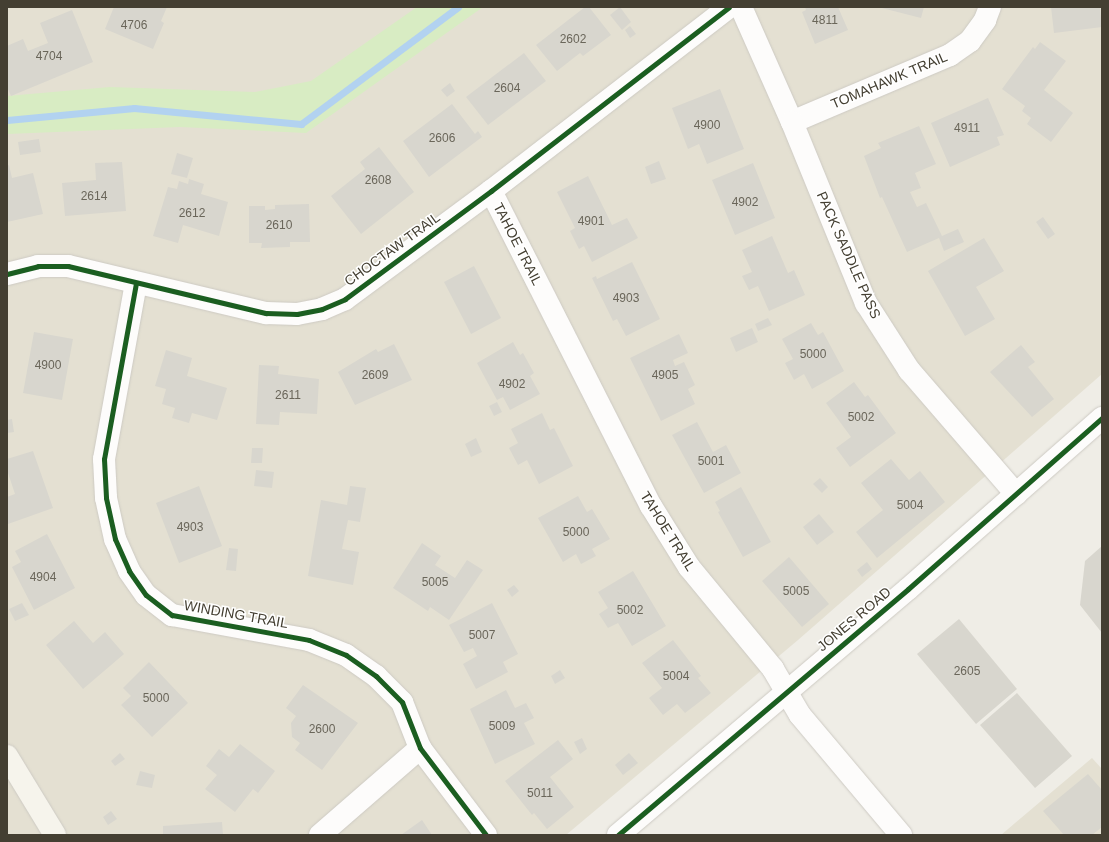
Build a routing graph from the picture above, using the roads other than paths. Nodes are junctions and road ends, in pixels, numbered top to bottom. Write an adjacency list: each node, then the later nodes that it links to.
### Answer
1 (729, 7): 5 (street, CHOCTAW TRAIL)
2 (741, 7): 4 (street, PACK SADDLE PASS)
3 (990, 7): 4 (street, TOMAHAWK TRAIL)
4 (792, 122): 9 (street, PACK SADDLE PASS)
5 (491, 191): 7 (street, CHOCTAW TRAIL); 10 (street, TAHOE TRAIL)
6 (7, 274): 7 (street, CHOCTAW TRAIL)
7 (136, 283): 11 (street, WINDING TRAIL)
8 (1102, 418): 9 (street, JONES ROAD)
9 (1016, 494): 10 (street, JONES ROAD)
10 (786, 692): 16 (street, JONES ROAD); 17 (street, TAHOE TRAIL)
11 (420, 748): 14 (street); 15 (street, WINDING TRAIL)
12 (7, 756): 13 (main road)
13 (55, 835)
14 (320, 835)
15 (486, 835)
16 (618, 835)
17 (901, 835)

